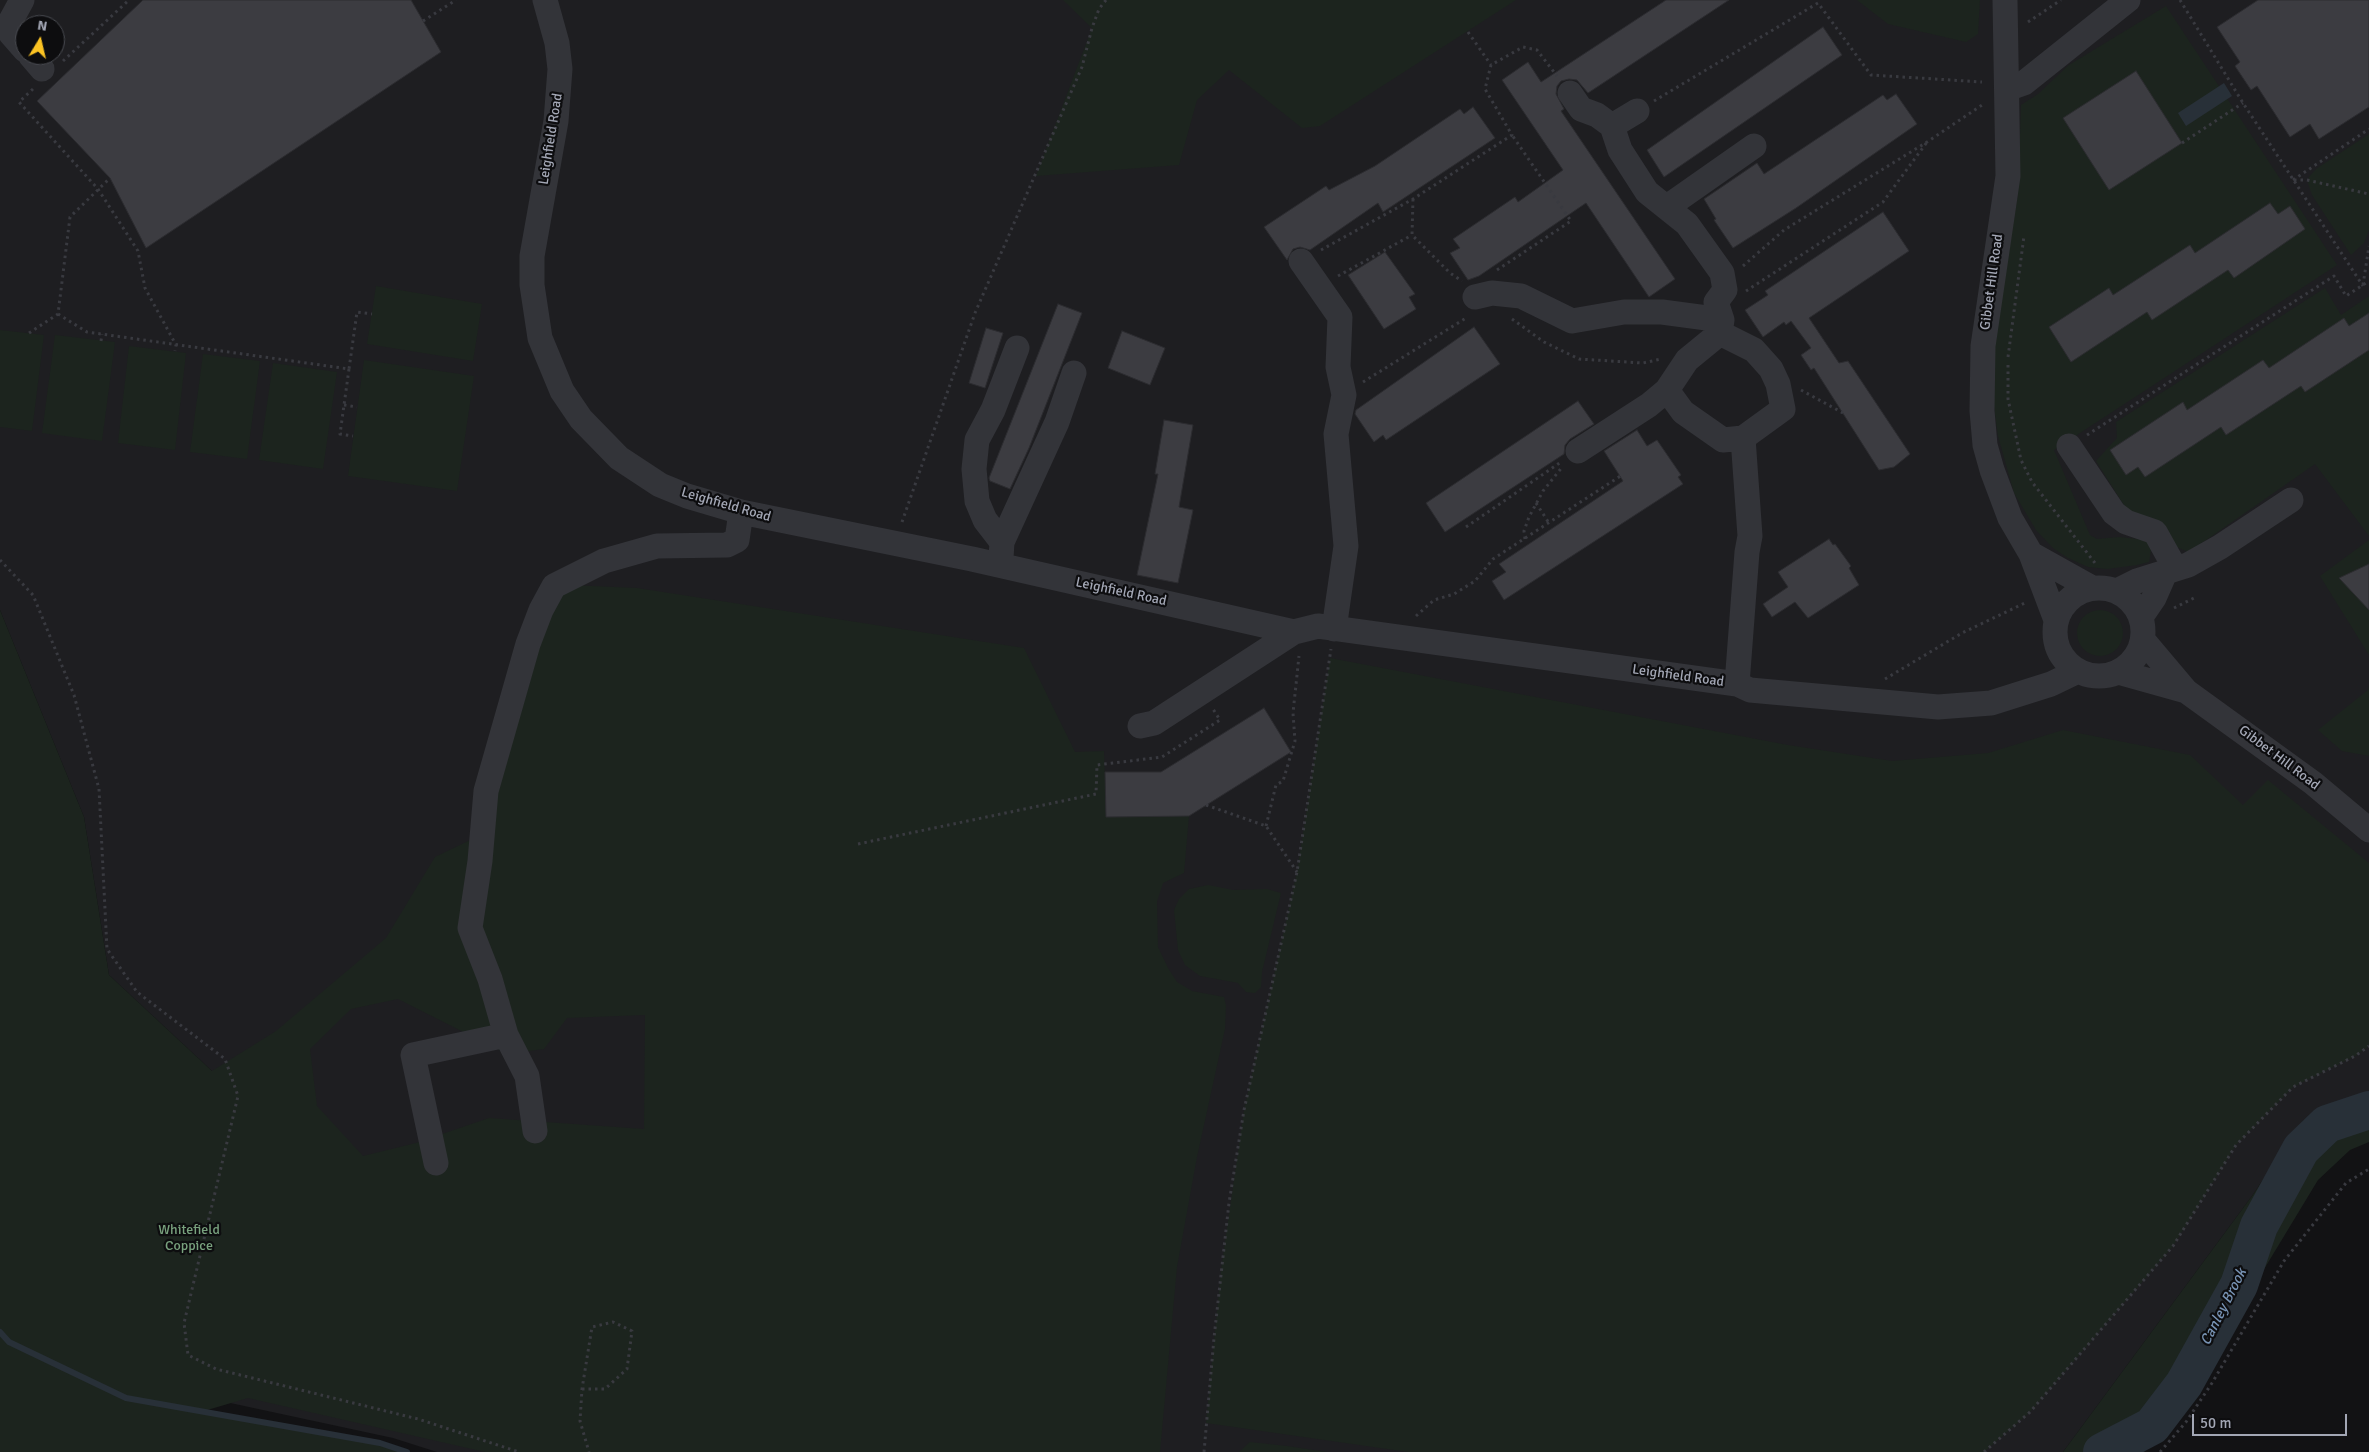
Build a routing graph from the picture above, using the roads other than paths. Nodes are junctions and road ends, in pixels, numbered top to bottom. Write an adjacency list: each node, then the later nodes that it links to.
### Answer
1 (22, 0): 5 (street)
2 (545, 0): 22 (street, Leighfield Road)
3 (2005, 0): 6 (street, Gibbet Hill Road)
4 (2128, 0): 6 (street)
5 (15, 39)
6 (2007, 89): 24 (street, Gibbet Hill Road)
7 (1570, 93): 9 (street)
8 (1638, 111): 9 (street)
9 (1612, 126): 11 (street)
10 (1754, 146): 11 (street)
11 (1668, 206): 14 (street)
12 (1301, 261): 31 (street)
13 (1476, 304): 14 (street)
14 (1721, 327): 17 (street); 18 (street)
15 (1017, 348): 23 (street)
16 (1074, 373): 23 (street)
17 (1667, 390): 18 (street); 20 (street)
18 (1744, 438): 35 (street)
19 (2069, 446): 25 (street)
20 (1575, 453)
21 (2291, 500): 25 (street)
22 (741, 512): 23 (street, Leighfield Road); 40 (street)
23 (1001, 554): 30 (street, Leighfield Road)
24 (2031, 554): 26 (street, Gibbet Hill Road); 28 (street, Gibbet Hill Road)
25 (2170, 570): 27 (street); 29 (street)
26 (2092, 588): 27 (street); 28 (street)
27 (2117, 591): 29 (street)
28 (2056, 620): 32 (street)
29 (2142, 629): 34 (street); 36 (street, Gibbet Hill Road)
30 (1294, 632): 31 (street, Leighfield Road); 38 (street)
31 (1328, 633): 35 (street, Leighfield Road)
32 (2061, 654): 33 (street); 37 (street, Leighfield Road)
33 (2078, 671): 34 (street); 37 (street, Leighfield Road)
34 (2118, 672): 36 (street, Gibbet Hill Road)
35 (1737, 684): 37 (street, Leighfield Road)
36 (2186, 691): 39 (street, Gibbet Hill Road)
37 (2021, 694)
38 (1140, 726)
39 (2369, 830)
40 (506, 1035): 41 (street); 42 (street)
41 (535, 1131)
42 (436, 1163)

